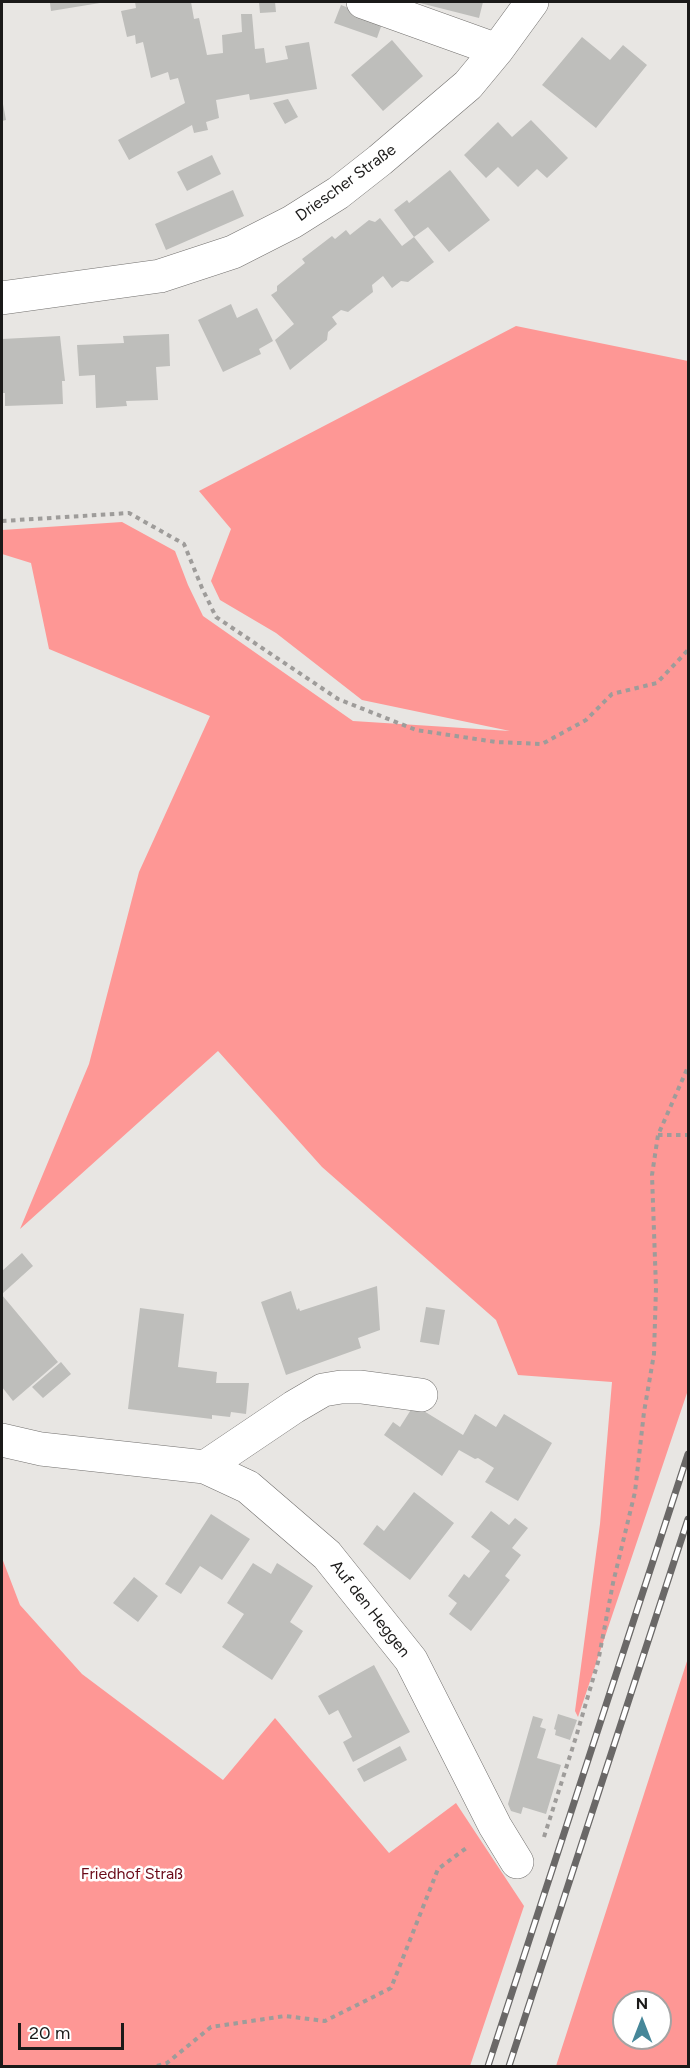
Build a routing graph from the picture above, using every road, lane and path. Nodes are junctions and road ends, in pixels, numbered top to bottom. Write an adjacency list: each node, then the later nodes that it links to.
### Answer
1 (363, 2): 3 (street)
2 (532, 2): 3 (street, Driescher Straße)
3 (497, 50): 4 (street, Driescher Straße)
4 (2, 298)
5 (2, 521): 6 (path)
6 (688, 650)
7 (688, 1067): 8 (path)
8 (658, 1135): 9 (path); 14 (path)
9 (688, 1135)
10 (421, 1395): 12 (street)
11 (2, 1440): 12 (street, Auf den Heggen)
12 (205, 1467): 13 (street, Auf den Heggen)
13 (495, 1826): 15 (street, Auf den Heggen); 16 (path)
14 (544, 1838)
15 (517, 1862)
16 (158, 2067)

